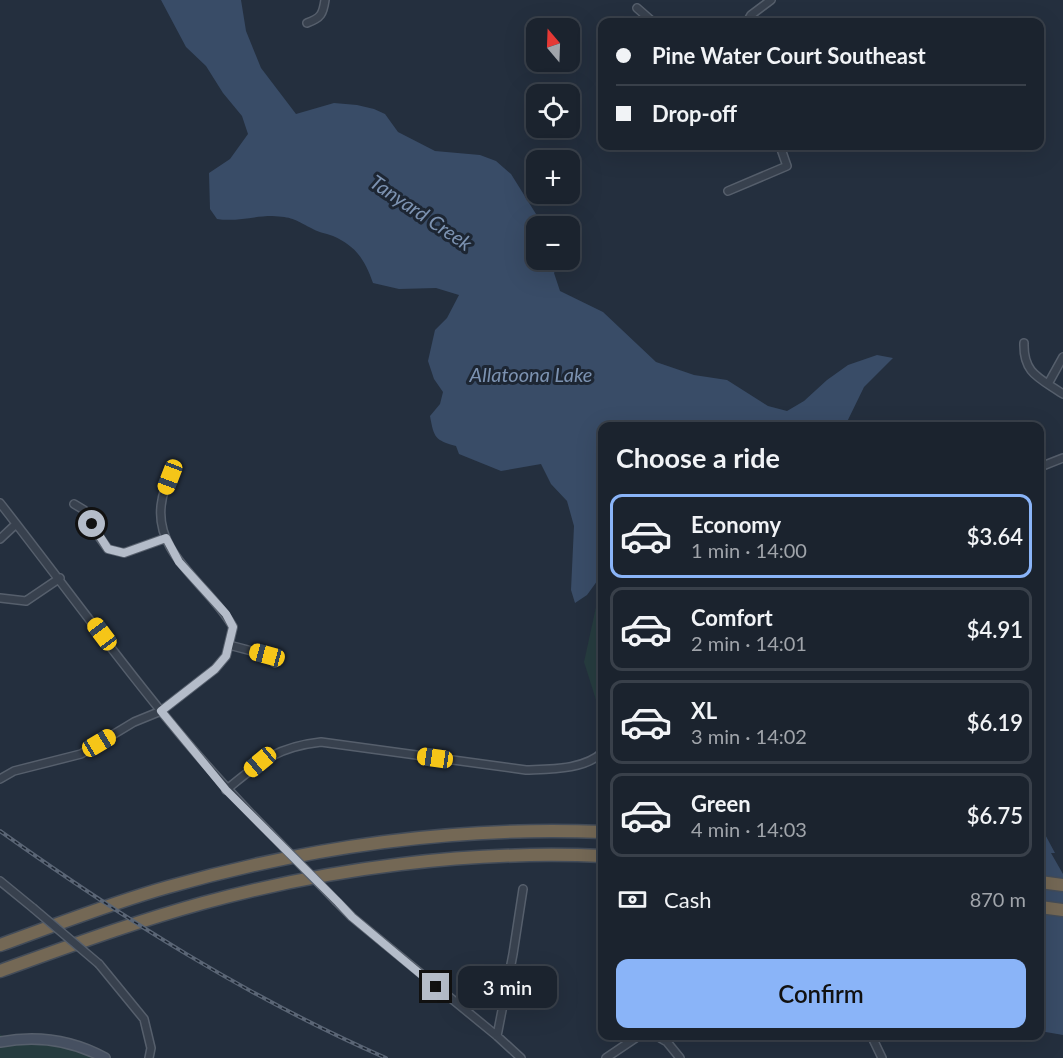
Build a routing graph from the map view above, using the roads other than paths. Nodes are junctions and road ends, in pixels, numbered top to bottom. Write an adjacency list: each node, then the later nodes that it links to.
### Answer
1 (325, 0): 6 (street)
2 (771, 0): 5 (street)
3 (637, 9): 4 (street)
4 (648, 18)
5 (749, 18)
6 (307, 23)
7 (781, 150): 8 (street)
8 (728, 191)
9 (1024, 343): 11 (street)
10 (1063, 357): 11 (street)
11 (1048, 384): 12 (street)
12 (1063, 394)
13 (1063, 458): 14 (street)
14 (1044, 465)
15 (170, 477): 19 (street)
16 (0, 503): 18 (street)
17 (74, 504): 19 (street)
18 (16, 524): 20 (street); 21 (street)
19 (166, 538): 23 (street)
20 (0, 539)
21 (60, 578): 22 (street); 25 (street)
22 (0, 598)
23 (229, 645): 24 (street); 25 (street)
24 (275, 663)
25 (161, 711): 27 (street); 28 (street)
26 (598, 757): 28 (street)
27 (0, 778)
28 (226, 790): 39 (street, bridge)
29 (598, 832): 37 (highway)
30 (598, 856): 38 (highway)
31 (0, 881): 45 (street, bridge)
32 (1044, 883): 33 (highway)
33 (1063, 885)
34 (523, 890): 39 (street)
35 (1044, 908): 36 (highway)
36 (1063, 910)
37 (0, 945)
38 (0, 971)
39 (497, 1036): 46 (street)
40 (633, 1040): 47 (street)
41 (664, 1040): 48 (street)
42 (873, 1040): 49 (street)
43 (0, 1042): 44 (street)
44 (105, 1058)
45 (149, 1058)
46 (521, 1058)
47 (606, 1058)
48 (680, 1058)
49 (882, 1058)

